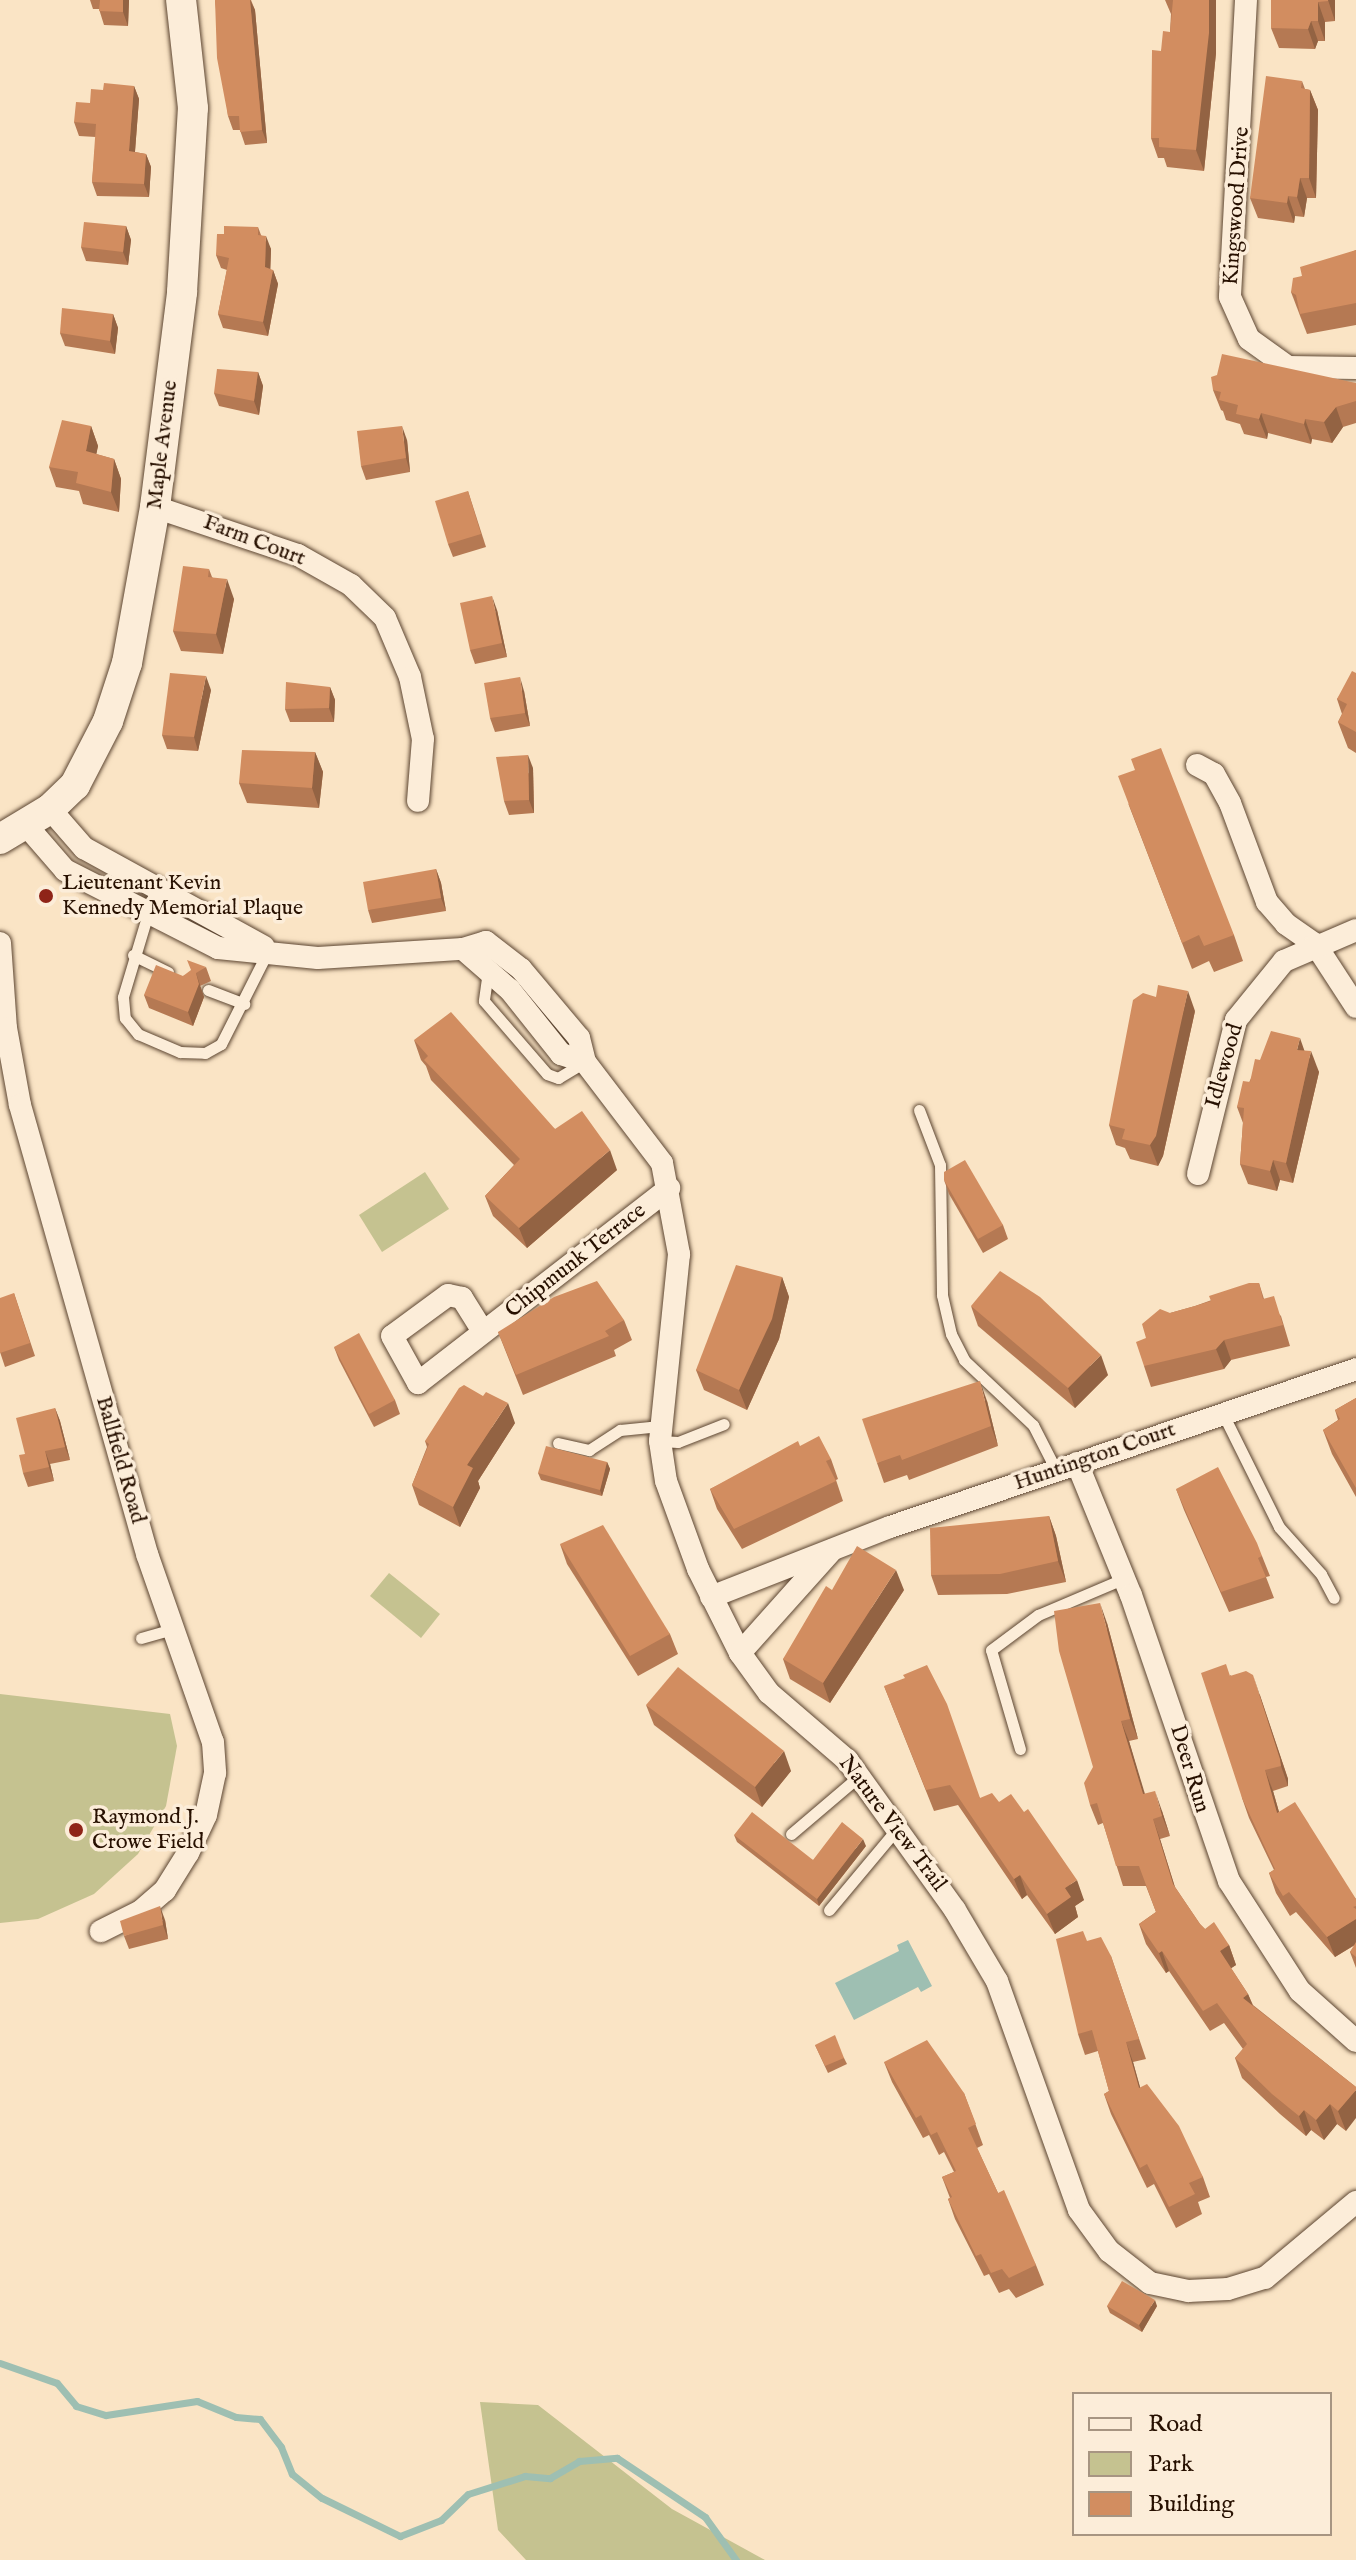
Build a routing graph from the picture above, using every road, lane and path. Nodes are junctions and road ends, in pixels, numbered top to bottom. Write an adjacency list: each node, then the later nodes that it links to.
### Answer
1 (181, 0): 4 (main road, Maple Avenue)
2 (1246, 0): 3 (street, Kingswood Drive)
3 (1356, 368)
4 (155, 507): 6 (street, Farm Court); 7 (main road, Maple Avenue)
5 (1197, 765): 12 (street)
6 (418, 801)
7 (25, 824): 8 (street, Nature View Trail); 9 (street, Nature View Trail)
8 (155, 890): 9 (lane); 14 (street, Nature View Trail)
9 (147, 914): 14 (street, Nature View Trail); 15 (lane)
10 (1356, 930): 12 (street, Idlewood)
11 (0, 943): 35 (street, Ballfield Road)
12 (1315, 944): 19 (street); 22 (street, Idlewood)
13 (463, 949): 14 (street, Nature View Trail); 20 (street, Nature View Trail); 20 (street, Nature View Trail)
14 (269, 950): 18 (lane)
15 (133, 955): 16 (lane); 18 (lane)
16 (188, 981)
17 (208, 990): 18 (lane)
18 (244, 1004)
19 (1356, 1007)
20 (585, 1062): 23 (street, Nature View Trail)
21 (919, 1110): 30 (lane)
22 (1198, 1174)
23 (669, 1188): 24 (street, Chipmunk Terrace); 28 (street, Nature View Trail)
24 (482, 1330)
25 (1356, 1369): 26 (street, Huntington Court)
26 (1223, 1414): 30 (street, Huntington Court); 34 (lane)
27 (724, 1424): 28 (lane)
28 (660, 1434): 29 (lane); 33 (street, Nature View Trail)
29 (558, 1443)
30 (1066, 1466): 31 (street, Huntington Court); 32 (street, Deer Run)
31 (836, 1547): 33 (street, Huntington Court); 37 (street, Huntington Court)
32 (1123, 1579): 38 (lane); 44 (street, Deer Run)
33 (711, 1597): 37 (street, Nature View Trail)
34 (1334, 1598)
35 (172, 1629): 36 (lane); 43 (street, Ballfield Road)
36 (141, 1638)
37 (740, 1653): 39 (street, Nature View Trail)
38 (1020, 1749)
39 (858, 1777): 40 (street, Nature View Trail); 41 (lane)
40 (895, 1831): 42 (lane); 45 (street, Nature View Trail)
41 (791, 1834)
42 (829, 1910)
43 (101, 1931)
44 (1356, 2041)
45 (1356, 2202)

